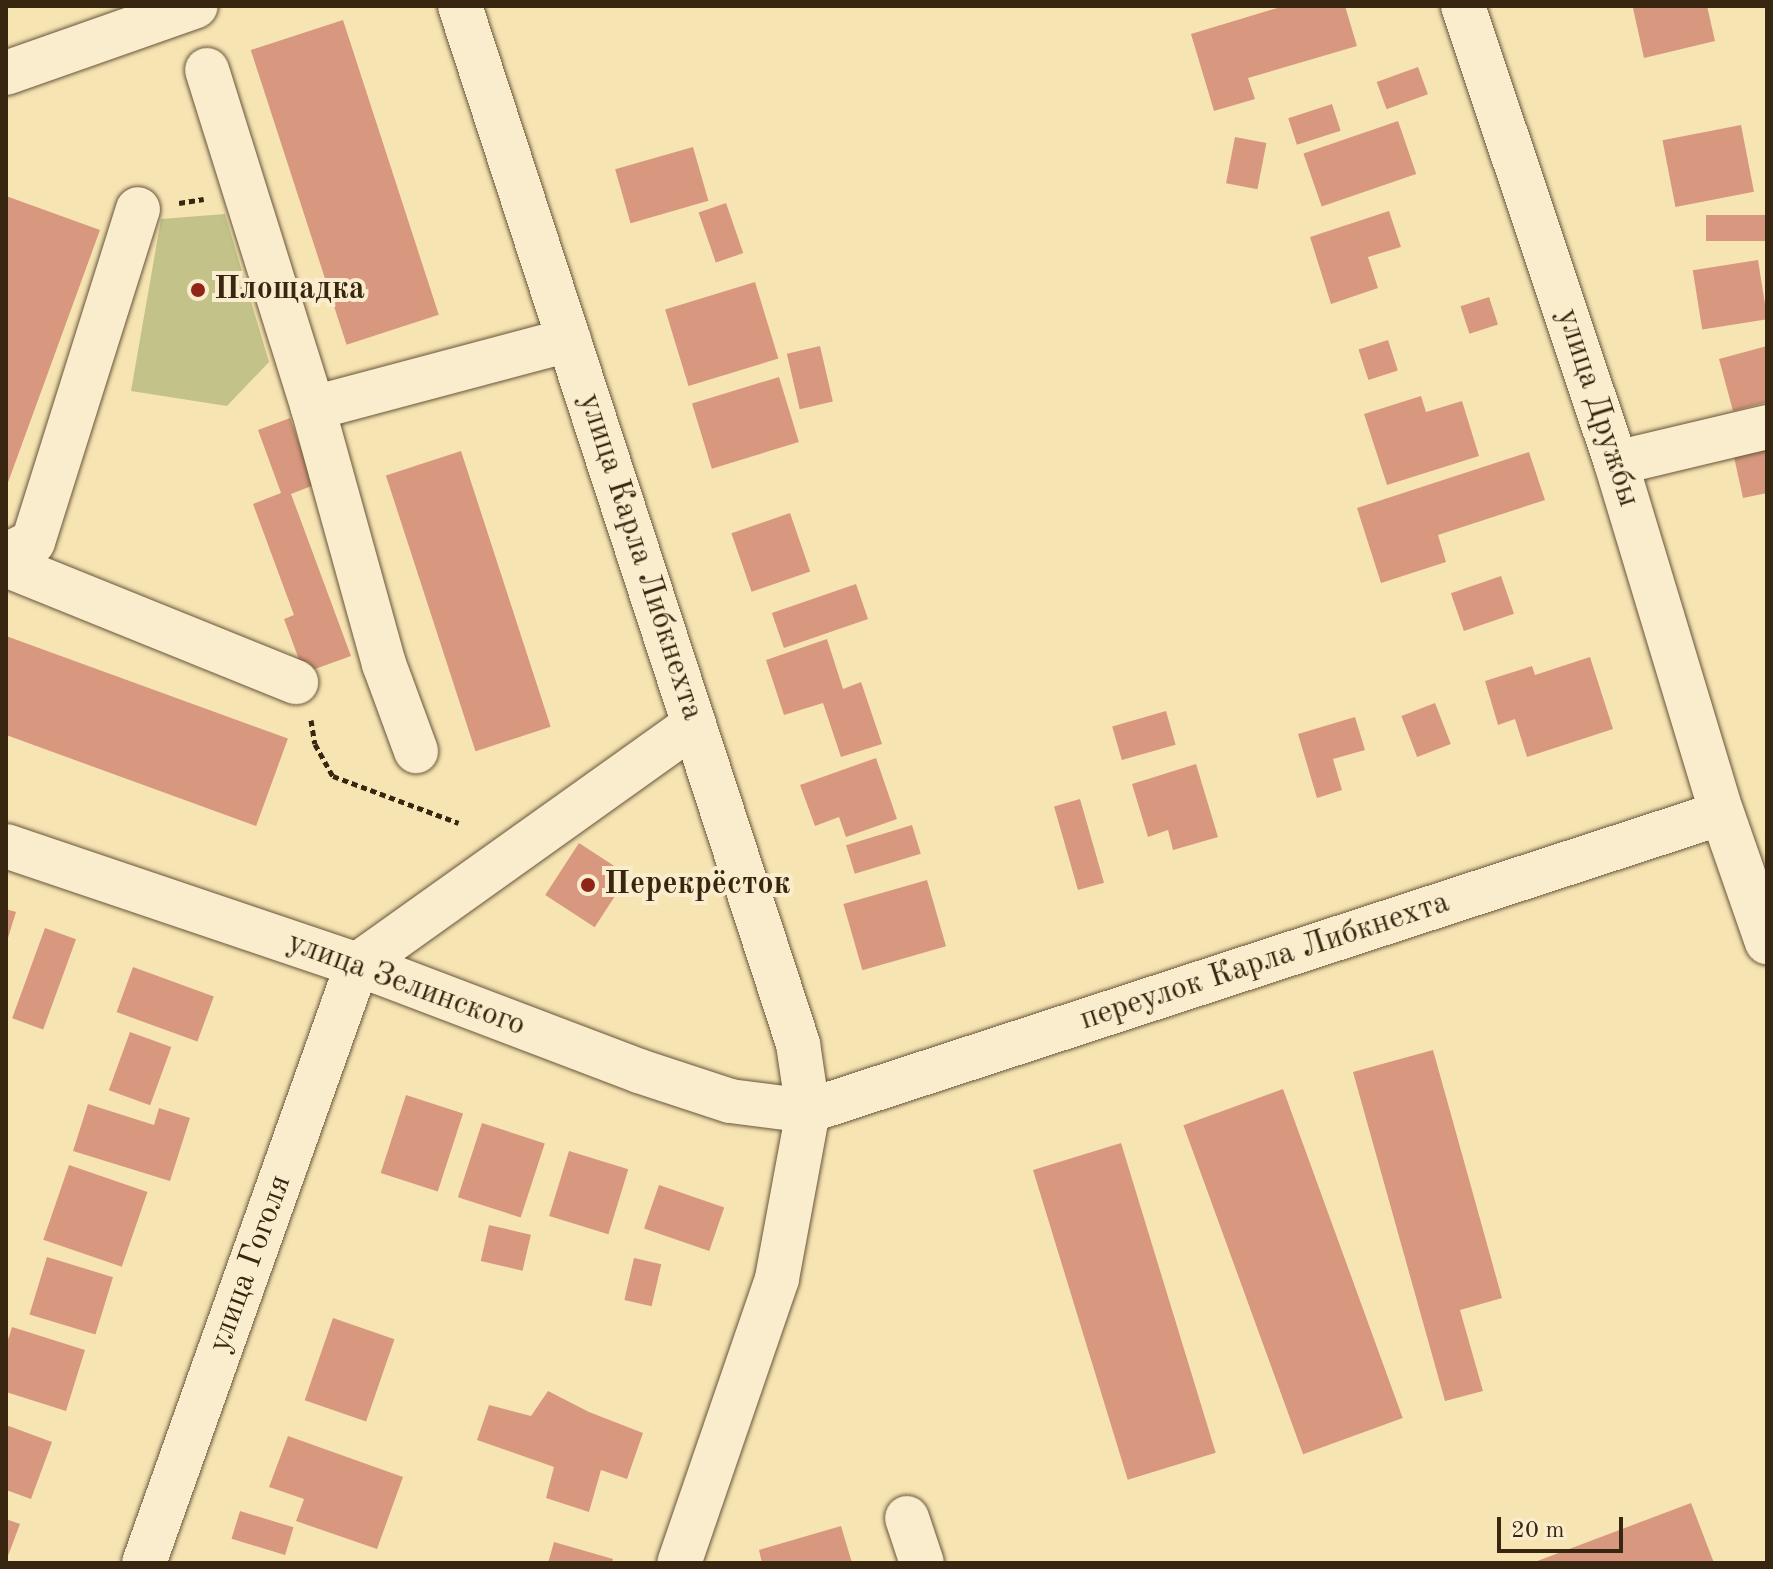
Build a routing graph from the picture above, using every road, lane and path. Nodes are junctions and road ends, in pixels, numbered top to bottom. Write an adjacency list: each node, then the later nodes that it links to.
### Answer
1 (196, 6): 5 (street)
2 (460, 6): 8 (street, улица Карла Либкнехта)
3 (1463, 6): 11 (street, улица Дружбы)
4 (207, 70): 6 (street)
5 (6, 73)
6 (246, 193): 7 (path); 9 (street)
7 (138, 209): 12 (street)
8 (569, 340): 9 (street); 15 (street, улица Карла Либкнехта)
9 (313, 408): 16 (street)
10 (1767, 427): 11 (street)
11 (1616, 463): 17 (street, улица Дружбы)
12 (6, 555)
13 (6, 565): 14 (street)
14 (296, 682): 18 (path)
15 (694, 725): 21 (street); 22 (street, улица Карла Либкнехта)
16 (416, 751)
17 (1722, 813): 20 (street, улица Дружбы); 22 (street, переулок Карла Либкнехта)
18 (459, 823)
19 (6, 846): 21 (street, улица Зелинского)
20 (1767, 942)
21 (357, 965): 22 (street, улица Зелинского); 24 (street, улица Гоголя)
22 (808, 1111): 25 (street, улица Карла Либкнехта)
23 (907, 1518): 26 (street)
24 (144, 1563)
25 (679, 1563)
26 (922, 1563)

